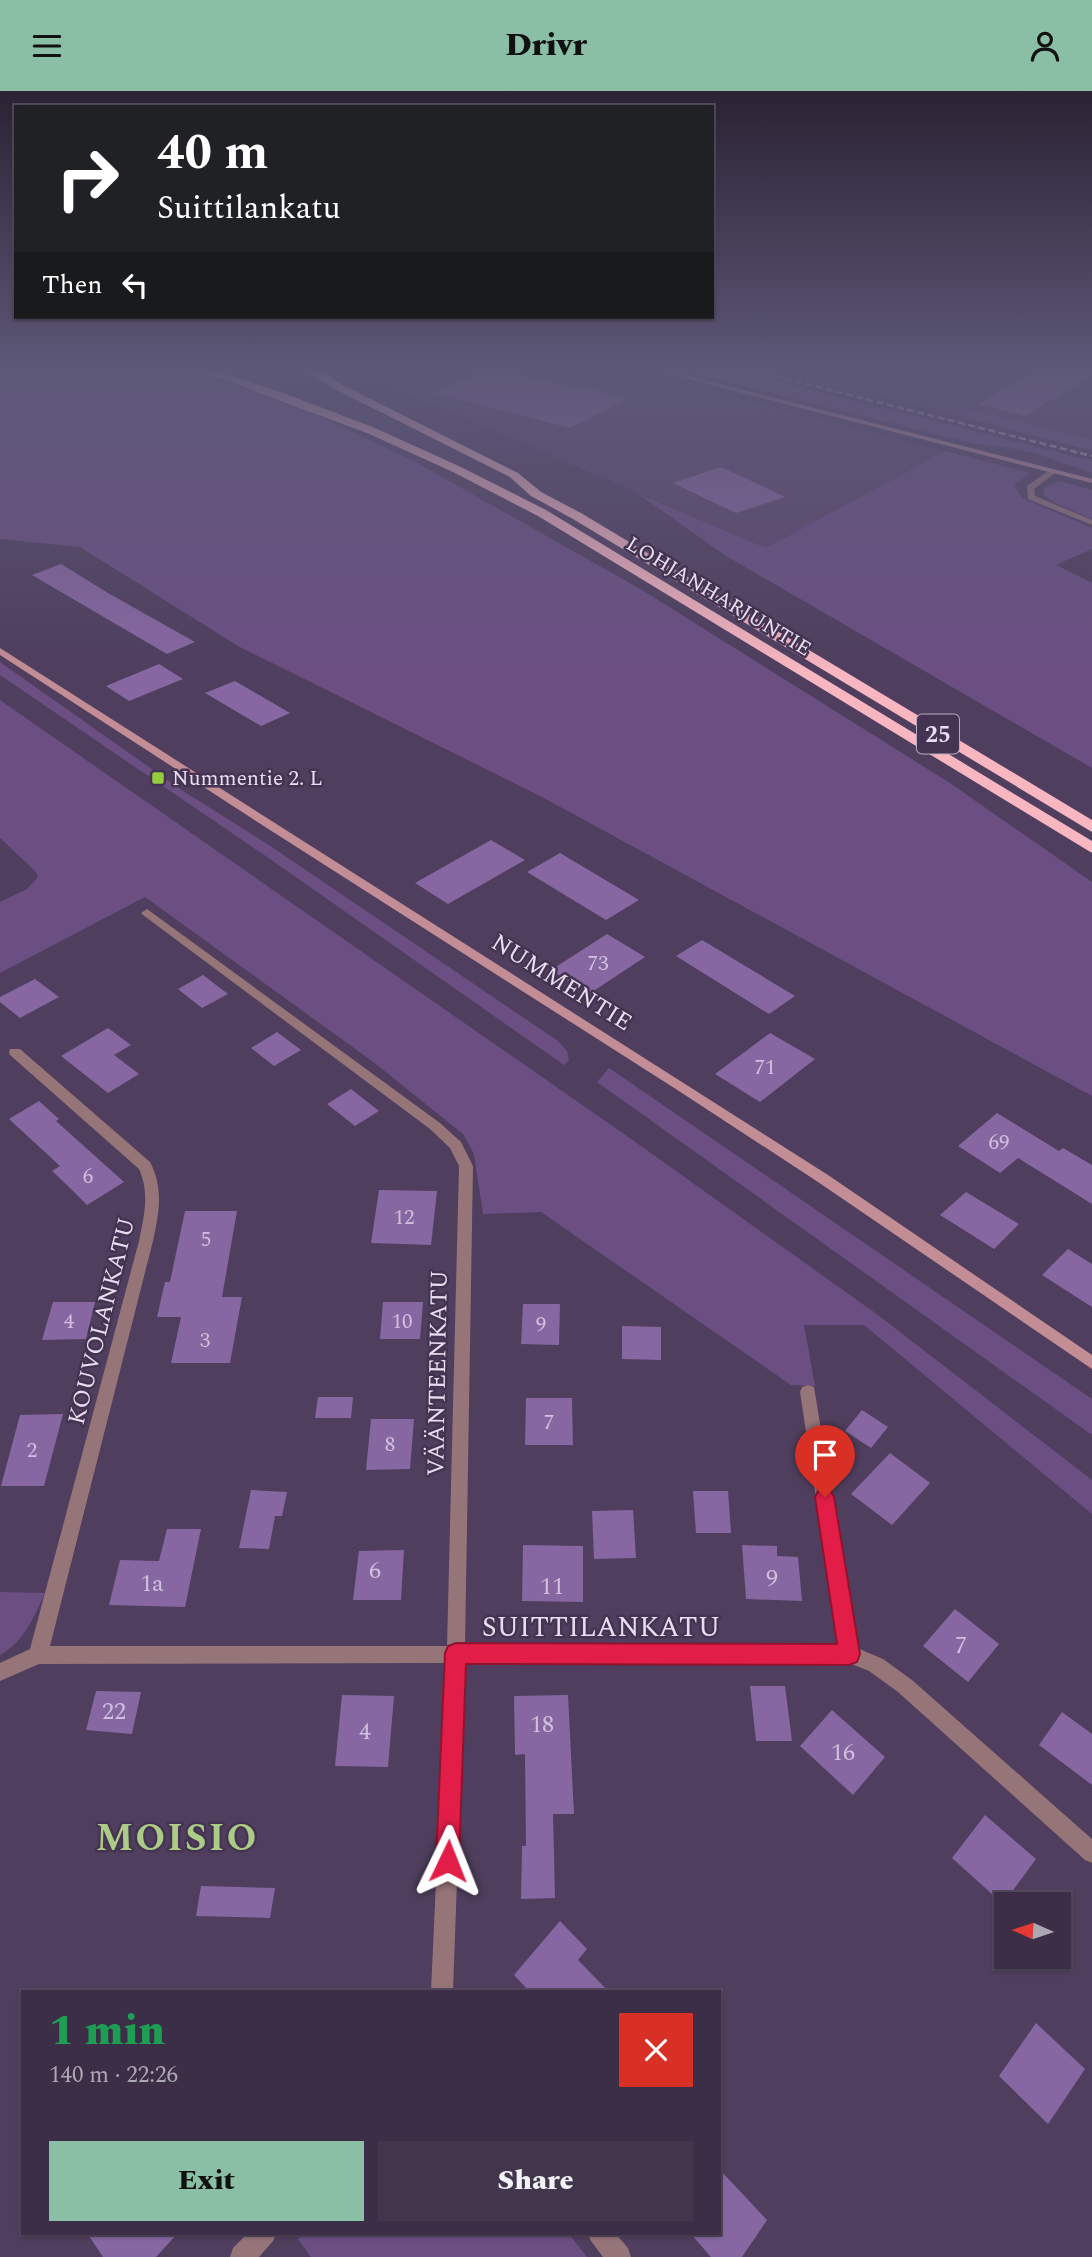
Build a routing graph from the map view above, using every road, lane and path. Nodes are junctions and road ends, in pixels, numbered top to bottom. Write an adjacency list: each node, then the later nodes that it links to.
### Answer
1 (456, 467): 11 (highway, LOHJANHARJUNTIE / 25)
2 (479, 467): 7 (highway, LOHJANHARJUNTIE / 25)
3 (498, 467): 7 (highway)
4 (1039, 467): 5 (street)
5 (1054, 471): 6 (street); 8 (street)
6 (1092, 481)
7 (536, 494): 10 (highway, LOHJANHARJUNTIE / 25)
8 (1092, 523)
9 (0, 651): 14 (street, NUMMENTIE)
10 (1092, 827)
11 (1092, 848)
12 (147, 913): 16 (street, VÄÄNTEENKATU)
13 (15, 1052): 18 (street, KOUVOLANKATU)
14 (1092, 1363)
15 (808, 1392): 17 (street)
16 (456, 1653): 17 (street, SUITTILANKATU); 18 (street, SUITTILANKATU); 21 (street, VÄÄNTEENKATU)
17 (849, 1654): 20 (street, SUITTILANKATU)
18 (38, 1655): 19 (street)
19 (0, 1672)
20 (1092, 1853)
21 (442, 1990)
22 (263, 2235): 24 (street)
23 (601, 2235): 25 (street)
24 (242, 2257)
25 (619, 2257)

